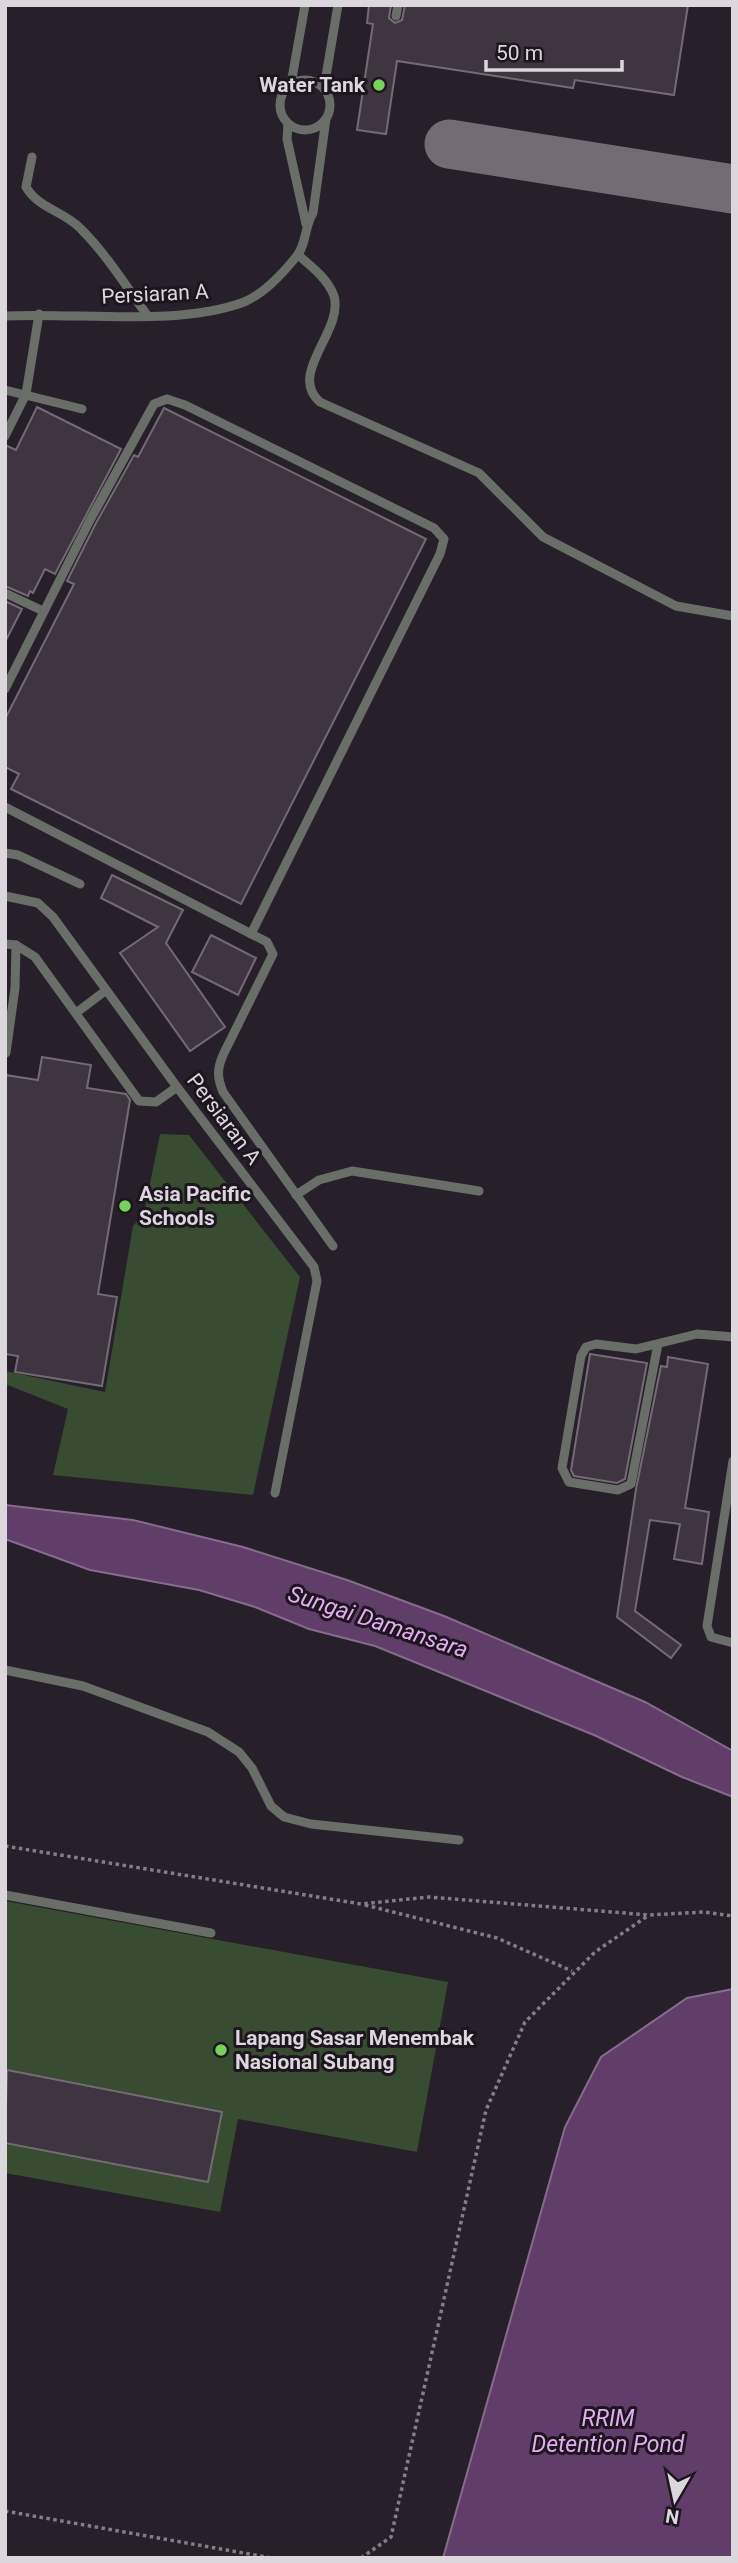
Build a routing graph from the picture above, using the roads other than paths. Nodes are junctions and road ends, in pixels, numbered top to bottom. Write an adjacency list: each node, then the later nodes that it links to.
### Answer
1 (305, 5): 5 (lane)
2 (338, 5): 6 (lane)
3 (398, 5): 4 (lane)
4 (396, 16)
5 (291, 84): 6 (lane); 8 (lane)
6 (324, 88): 7 (lane)
7 (326, 119): 8 (lane); 10 (lane)
8 (288, 124): 10 (lane)
9 (32, 157): 13 (lane)
10 (306, 223): 11 (lane)
11 (298, 255): 13 (lane, Persiaran A); 21 (lane)
12 (39, 314): 13 (lane, Persiaran A); 14 (lane, Persiaran A); 16 (lane)
13 (147, 315)
14 (5, 316)
15 (5, 390): 16 (lane)
16 (26, 394): 17 (lane); 18 (lane)
17 (82, 409)
18 (5, 436)
19 (5, 593): 20 (lane)
20 (43, 611): 22 (lane); 27 (lane)
21 (733, 616)
22 (5, 689)
23 (5, 807): 27 (lane)
24 (5, 853): 25 (lane)
25 (80, 884)
26 (5, 896): 30 (lane, Persiaran A)
27 (251, 934): 35 (lane)
28 (5, 944): 29 (lane)
29 (16, 944): 31 (lane); 32 (lane)
30 (106, 991): 31 (lane); 33 (lane, Persiaran A)
31 (76, 1013): 33 (lane)
32 (6, 1054)
33 (177, 1087): 40 (lane, Persiaran A)
34 (479, 1191): 35 (lane)
35 (296, 1195): 36 (lane)
36 (332, 1246)
37 (733, 1338): 38 (lane)
38 (658, 1343): 38 (lane)
39 (733, 1461): 41 (lane)
40 (275, 1493)
41 (733, 1643)
42 (5, 1671): 43 (lane)
43 (459, 1840)
44 (5, 1895): 45 (lane)
45 (211, 1933)

